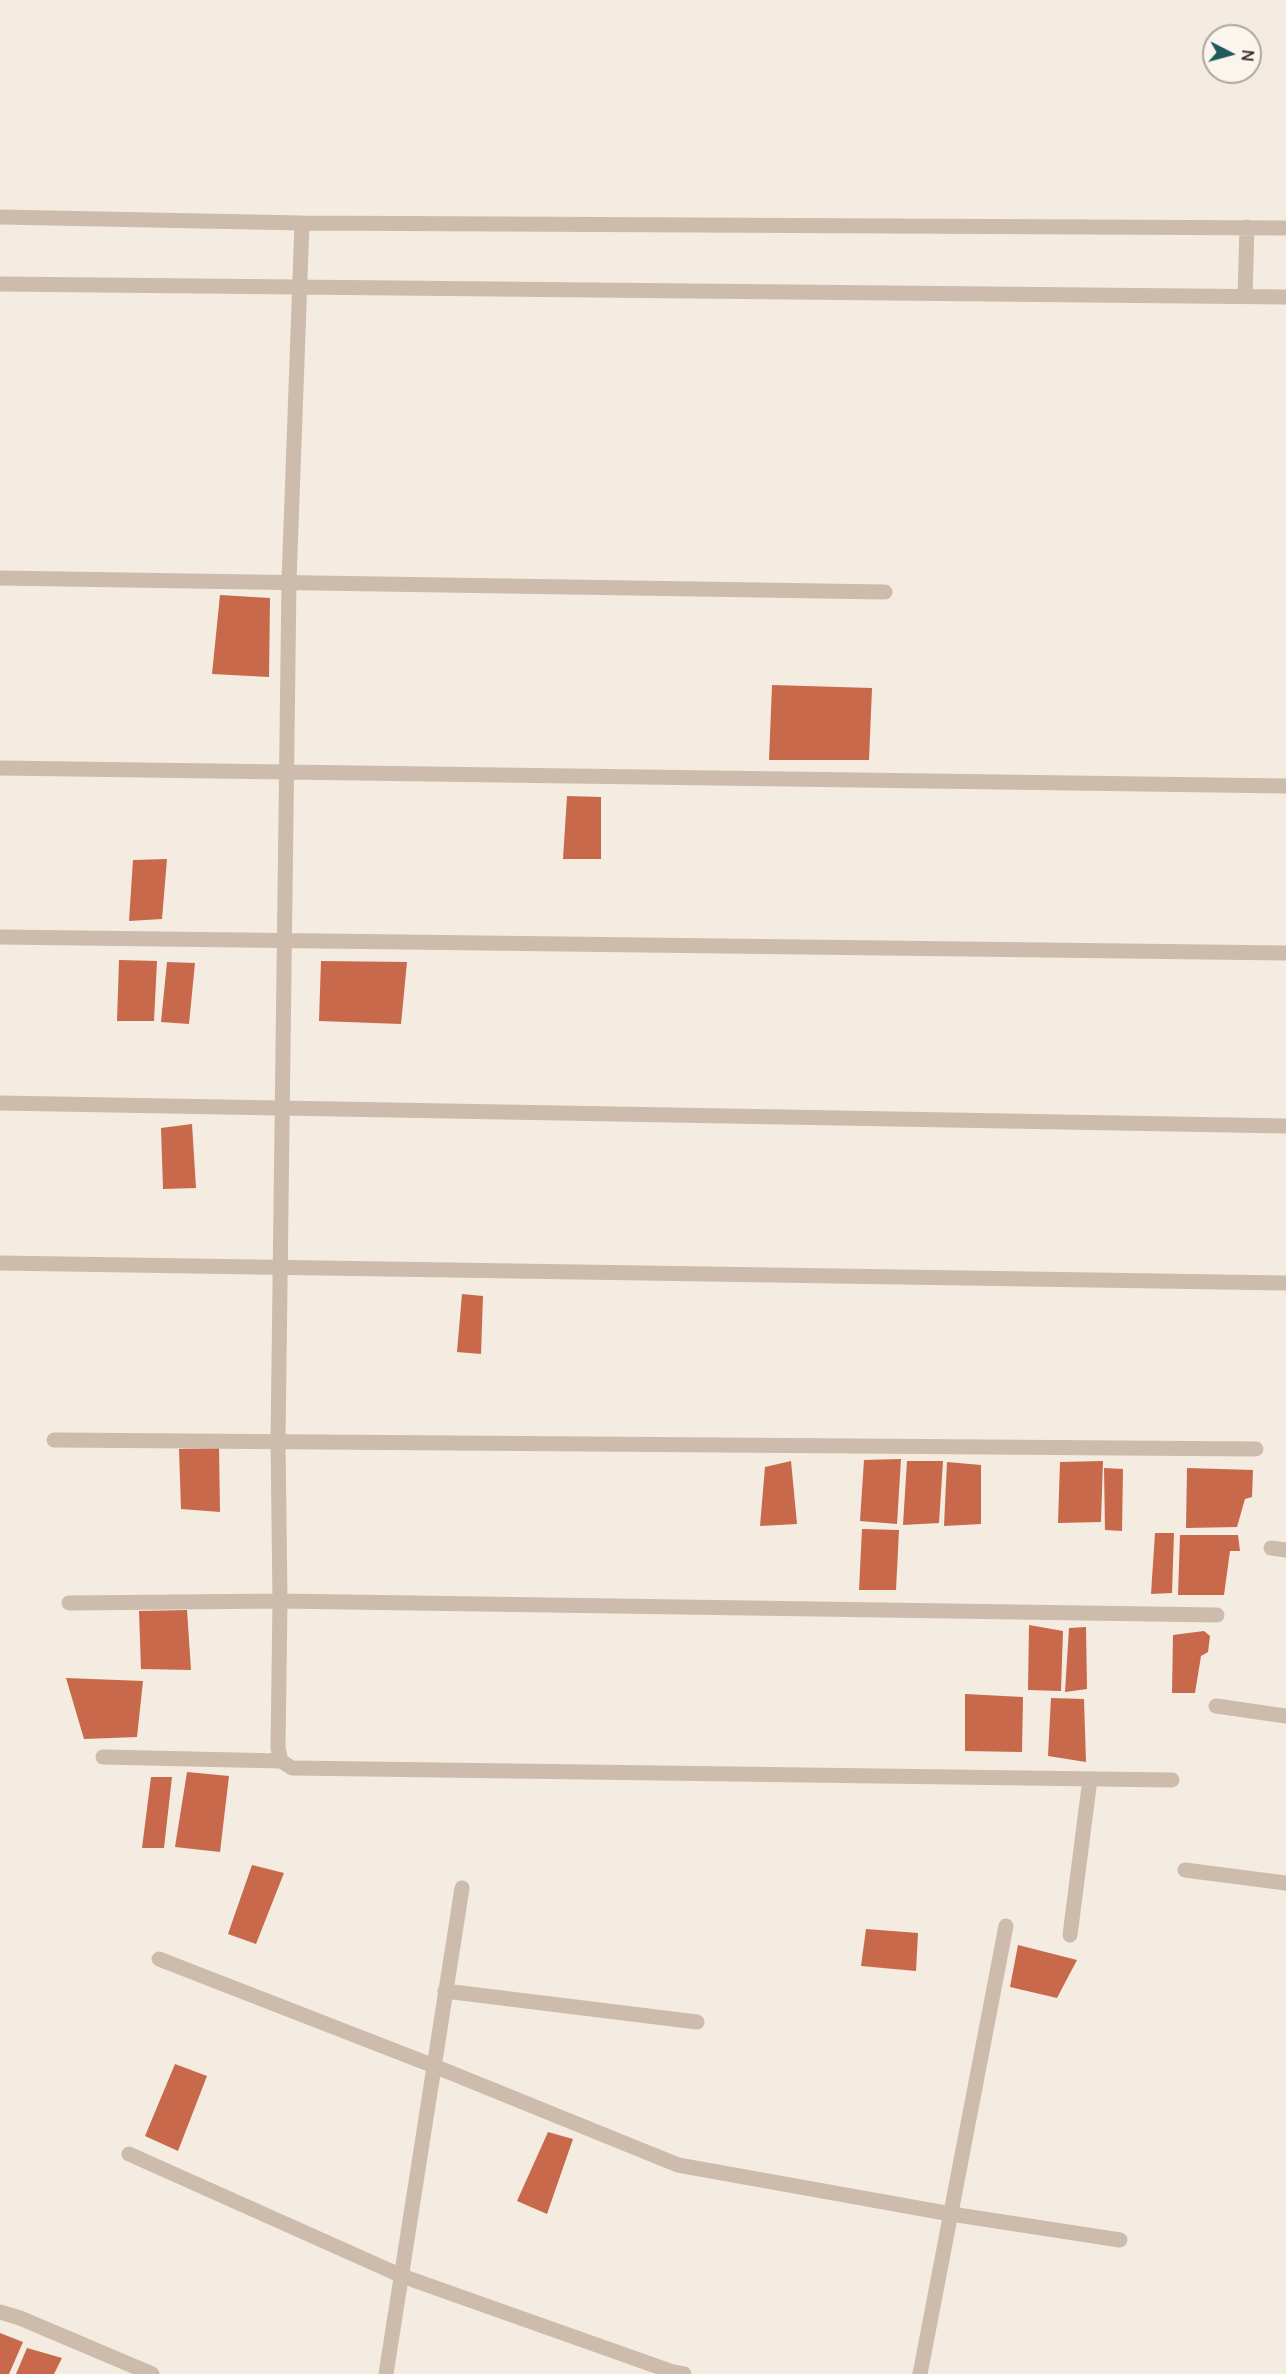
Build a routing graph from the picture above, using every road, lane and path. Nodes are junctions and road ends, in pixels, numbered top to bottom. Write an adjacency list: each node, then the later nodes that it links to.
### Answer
1 (0, 217): 2 (street)
2 (302, 223): 3 (street); 6 (street)
3 (1247, 227): 4 (street); 7 (street)
4 (1286, 228)
5 (0, 284): 6 (street)
6 (300, 288): 7 (street); 10 (street)
7 (1245, 296): 8 (street)
8 (1286, 297)
9 (0, 578): 10 (street)
10 (289, 581): 11 (street); 13 (street)
11 (885, 592)
12 (0, 768): 13 (street)
13 (286, 772): 14 (street); 16 (street)
14 (1286, 786)
15 (0, 937): 16 (street)
16 (284, 942): 17 (street); 19 (street)
17 (1286, 953)
18 (0, 1103): 19 (street)
19 (282, 1108): 20 (street); 22 (street)
20 (1286, 1126)
21 (0, 1263): 22 (street)
22 (280, 1268): 23 (street); 25 (street)
23 (1286, 1283)
24 (54, 1440): 25 (street)
25 (278, 1441): 26 (street); 27 (street)
26 (1256, 1449)
27 (280, 1601): 28 (street); 29 (street); 33 (street)
28 (69, 1603)
29 (1217, 1615)
30 (1215, 1706): 31 (street)
31 (1286, 1716)
32 (103, 1757): 33 (street)
33 (281, 1761): 34 (street)
34 (1089, 1779): 35 (street); 40 (street)
35 (1172, 1780)
36 (1185, 1870): 37 (street)
37 (1286, 1883)
38 (462, 1888): 42 (street)
39 (1006, 1926): 46 (street)
40 (1070, 1935)
41 (159, 1959): 44 (street)
42 (445, 1991): 43 (street); 44 (street)
43 (697, 2022)
44 (434, 2066): 46 (street); 48 (street)
45 (129, 2154): 48 (street)
46 (951, 2214): 47 (street); 53 (street)
47 (1119, 2241)
48 (402, 2276): 51 (street); 52 (street)
49 (0, 2312): 50 (street)
50 (152, 2374)
51 (386, 2374)
52 (684, 2374)
53 (920, 2374)

